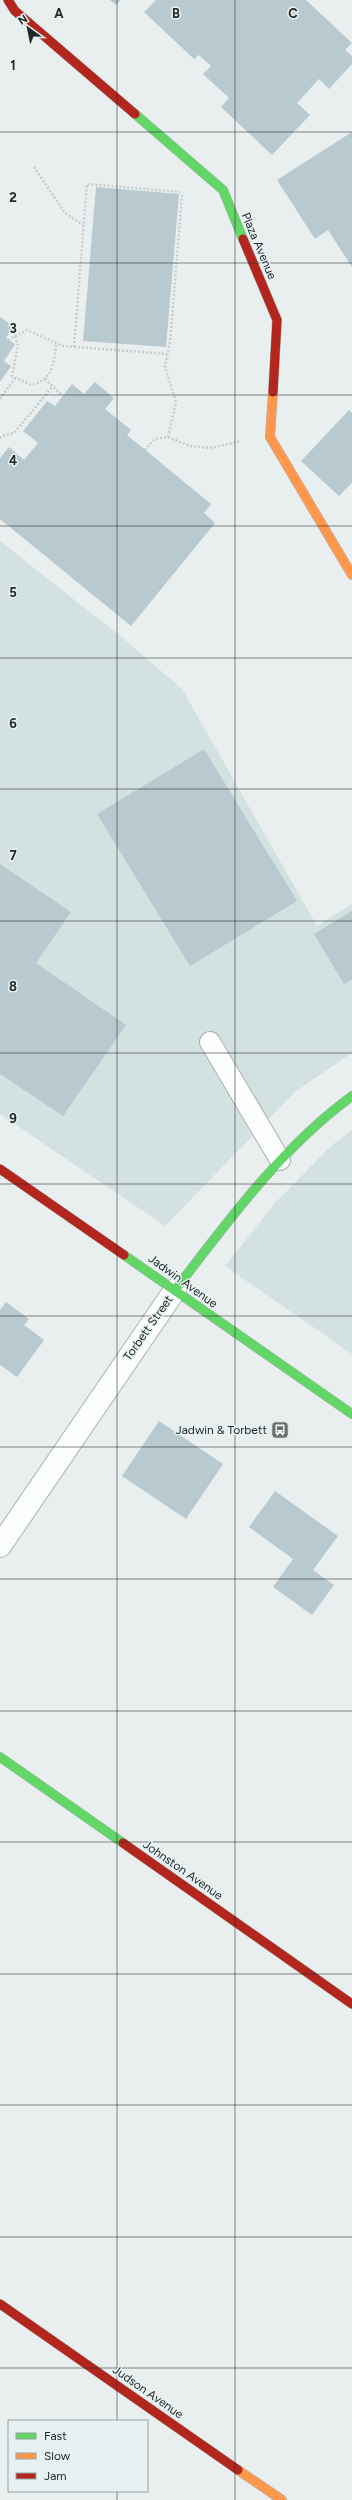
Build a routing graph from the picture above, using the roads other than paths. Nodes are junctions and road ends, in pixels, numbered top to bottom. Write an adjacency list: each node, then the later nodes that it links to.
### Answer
1 (8, 0): 2 (street, Plaza Avenue)
2 (352, 576)
3 (210, 1042): 5 (lane)
4 (352, 1096): 5 (street, Torbett Street)
5 (280, 1160): 7 (street, Torbett Street)
6 (0, 1169): 7 (street, Jadwin Avenue)
7 (175, 1290): 8 (street, Jadwin Avenue); 9 (street, Torbett Street)
8 (352, 1414)
9 (0, 1546)
10 (0, 1757): 11 (street, Johnston Avenue)
11 (352, 2004)
12 (0, 2304): 13 (street, Judson Avenue)
13 (282, 2500)

